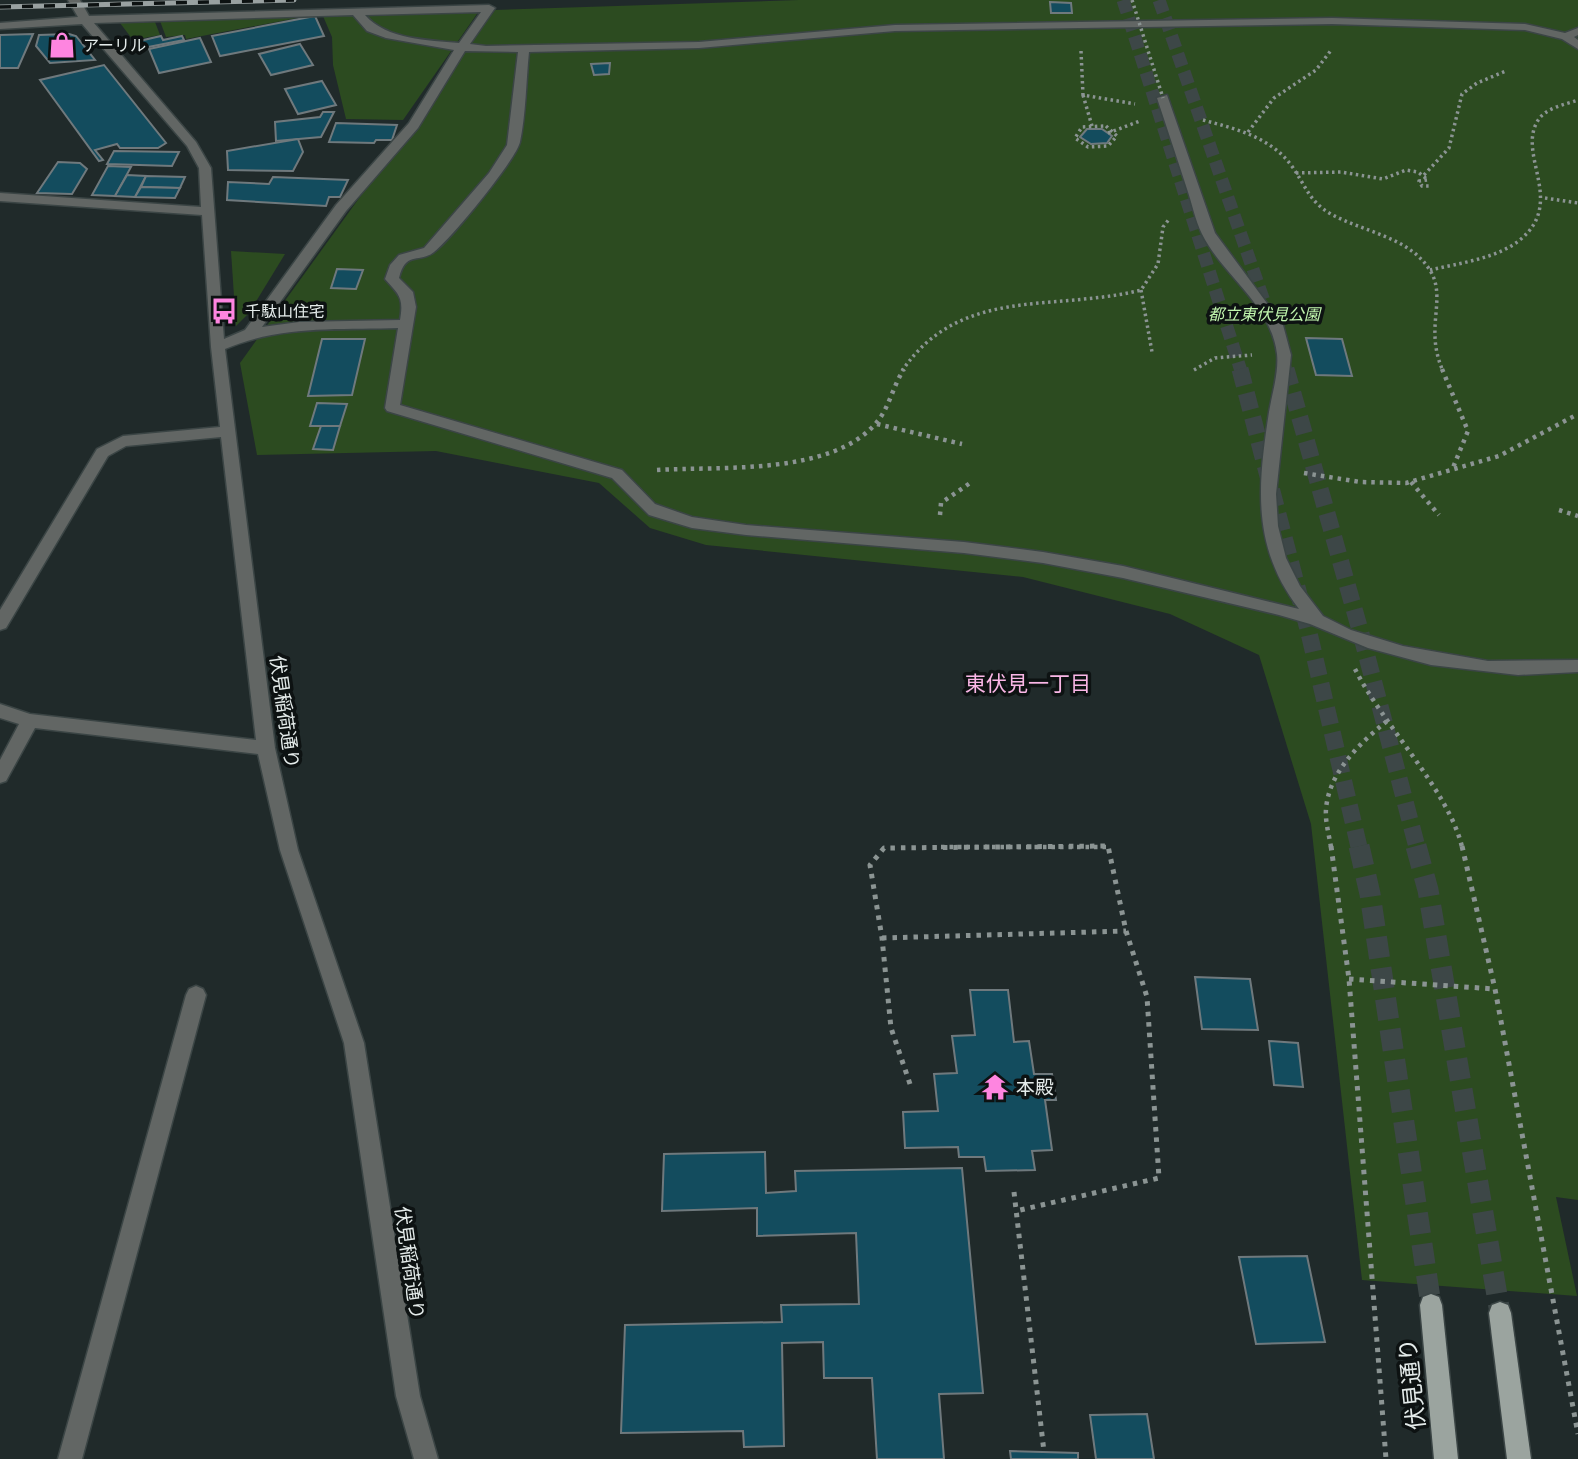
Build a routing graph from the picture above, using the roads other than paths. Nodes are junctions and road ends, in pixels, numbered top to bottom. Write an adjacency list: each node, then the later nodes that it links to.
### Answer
1 (74, 0): 3 (street, 伏見稲荷通り)
2 (356, 12): 3 (street); 8 (street); 8 (street)
3 (85, 20): 4 (street); 12 (street, 伏見稲荷通り)
4 (0, 26)
5 (1578, 31): 6 (street)
6 (1566, 37): 7 (street); 9 (street)
7 (1578, 46)
8 (462, 47): 9 (street); 14 (street)
9 (524, 48): 13 (street)
10 (1163, 98): 17 (street)
11 (0, 197): 12 (street)
12 (206, 211): 15 (street, 伏見稲荷通り)
13 (405, 324): 14 (street); 17 (street)
14 (250, 333): 15 (street)
15 (218, 347): 16 (street, 伏見稲荷通り)
16 (228, 430): 18 (street); 22 (street, 伏見稲荷通り)
17 (1317, 620): 19 (street)
18 (0, 624)
19 (1578, 667)
20 (0, 711): 21 (street)
21 (30, 720): 22 (street); 23 (street)
22 (266, 748): 28 (street, 伏見稲荷通り)
23 (0, 776)
24 (196, 995): 27 (street)
25 (1431, 1305): 29 (main road, 伏見通り)
26 (1500, 1313): 30 (main road)
27 (70, 1459)
28 (426, 1459)
29 (1446, 1459)
30 (1519, 1459)

